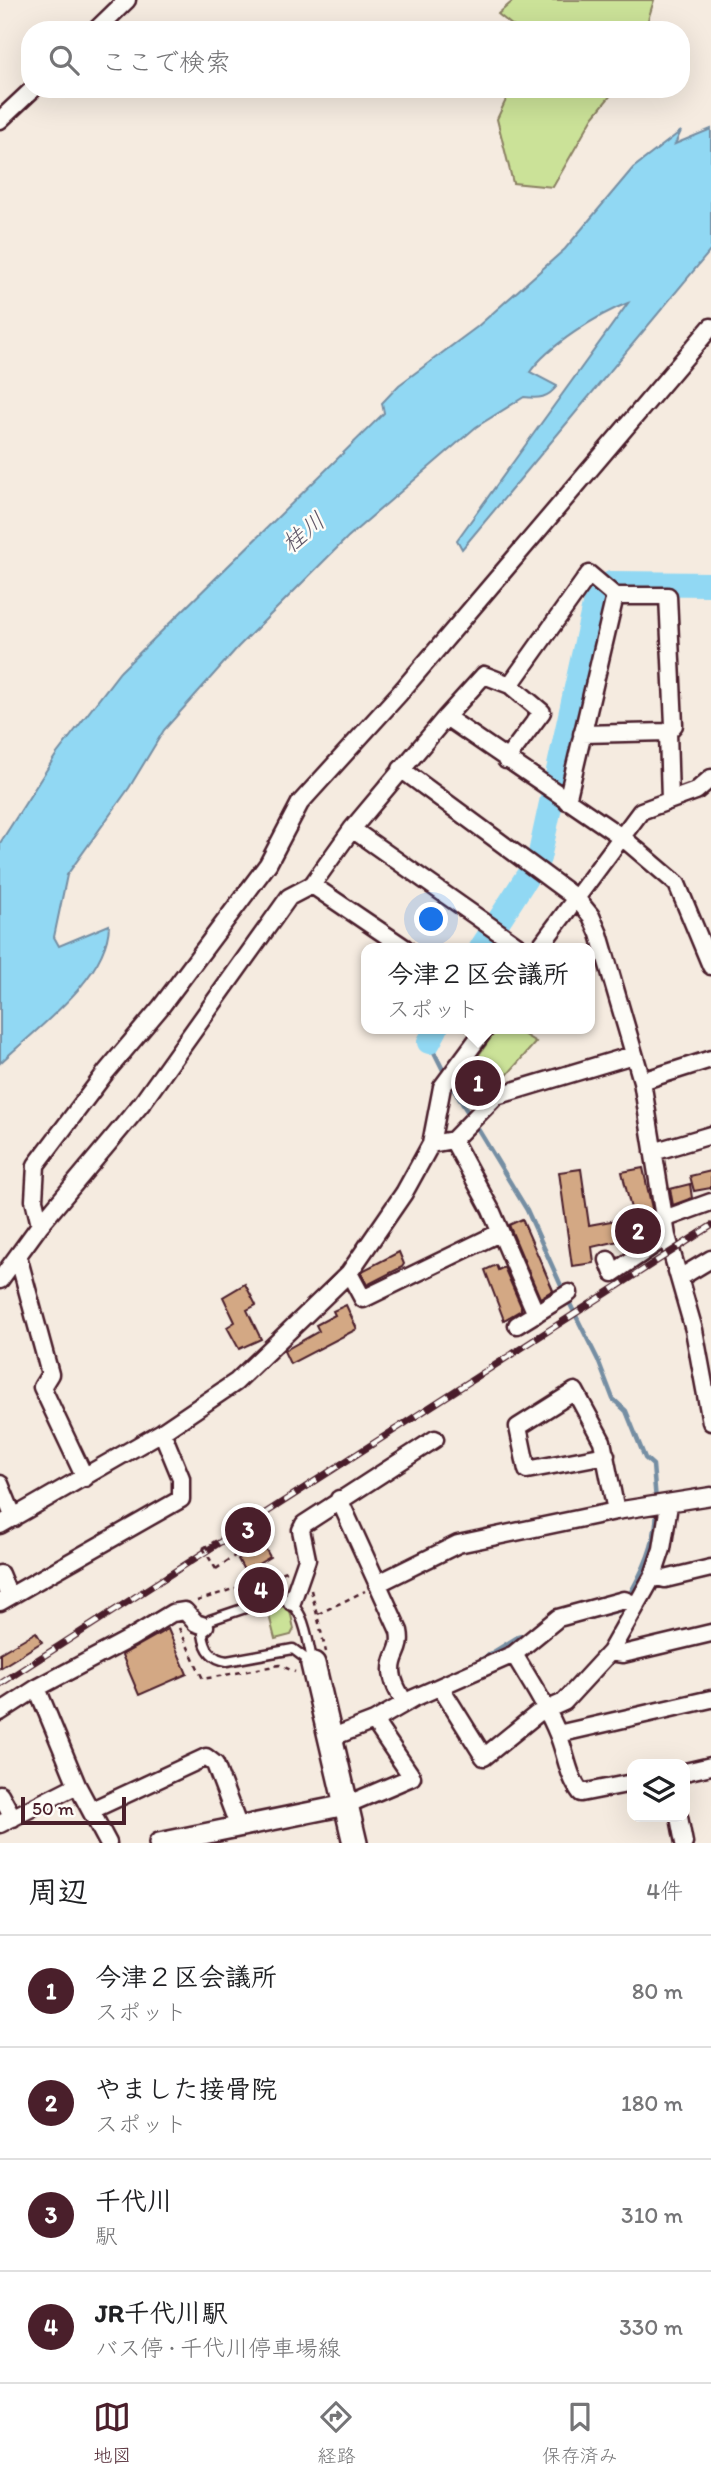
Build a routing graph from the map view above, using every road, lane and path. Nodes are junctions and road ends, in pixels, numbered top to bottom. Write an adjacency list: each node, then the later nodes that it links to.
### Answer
1 (127, 0): 2 (street)
2 (105, 21)
3 (23, 98): 4 (street)
4 (0, 120)
5 (711, 327): 34 (street)
6 (615, 596): 7 (street); 9 (street); 10 (street)
7 (510, 685): 8 (street); 11 (street)
8 (446, 717): 11 (street); 12 (street)
9 (668, 732): 10 (street); 15 (street)
10 (582, 734): 14 (street)
11 (506, 760): 14 (street)
12 (401, 769): 16 (street); 19 (street)
13 (711, 778): 15 (street)
14 (566, 800): 17 (street)
15 (670, 800): 17 (street)
16 (352, 829): 18 (street); 21 (street)
17 (624, 838): 19 (street); 23 (street)
18 (312, 885): 20 (street); 34 (street)
19 (577, 899): 22 (street); 25 (street)
20 (398, 943)
21 (514, 943)
22 (543, 943)
23 (711, 966)
24 (481, 1034): 30 (street)
25 (633, 1055): 27 (street); 29 (street)
26 (711, 1059): 27 (street)
27 (642, 1081): 31 (street)
28 (711, 1135): 31 (street)
29 (453, 1140): 30 (street); 35 (street)
30 (431, 1144): 40 (street)
31 (653, 1152): 33 (street)
32 (711, 1202): 33 (street)
33 (664, 1219): 36 (street)
34 (40, 1225): 37 (street)
35 (499, 1233): 40 (street); 44 (street)
36 (667, 1236): 39 (street); 41 (street)
37 (18, 1256): 42 (street); 51 (street)
38 (711, 1259): 41 (street)
39 (608, 1260)
40 (349, 1273): 48 (street)
41 (681, 1277): 46 (street)
42 (0, 1280)
43 (566, 1295): 44 (street)
44 (536, 1314): 45 (street)
45 (517, 1325)
46 (708, 1395): 47 (street)
47 (711, 1422)
48 (162, 1432): 51 (street); 66 (street)
49 (435, 1439): 54 (street)
50 (606, 1455): 50 (street); 56 (street)
51 (85, 1478): 57 (street)
52 (0, 1484): 57 (street)
53 (711, 1496): 55 (street)
54 (339, 1499): 65 (street); 67 (street)
55 (669, 1505): 56 (street); 63 (street)
56 (616, 1511): 65 (street)
57 (7, 1522)
58 (224, 1536): 59 (path, bridge)
59 (249, 1552)
60 (256, 1566): 64 (path)
61 (711, 1568): 63 (street)
62 (0, 1574): 66 (street)
63 (653, 1576): 68 (street)
64 (261, 1579)
65 (377, 1584): 69 (path); 81 (street)
66 (5, 1599)
67 (292, 1602): 70 (lane); 72 (lane)
68 (636, 1605): 75 (street); 76 (street)
69 (317, 1615)
70 (302, 1618): 74 (lane); 77 (lane)
71 (176, 1622): 77 (path)
72 (205, 1626): 74 (lane); 78 (street)
73 (711, 1633): 75 (street)
74 (293, 1649): 77 (lane)
75 (610, 1652): 82 (street)
76 (514, 1654): 79 (street); 82 (street)
77 (307, 1672): 86 (main road)
78 (37, 1688): 83 (street); 90 (street)
79 (441, 1688): 81 (street); 82 (street)
80 (711, 1699): 85 (street)
81 (405, 1703): 84 (street)
82 (547, 1709): 85 (street)
83 (0, 1712)
84 (374, 1721): 86 (street); 92 (street)
85 (558, 1734): 89 (street)
86 (330, 1738): 92 (main road)
87 (711, 1766): 88 (street)
88 (690, 1771)
89 (627, 1784)
90 (77, 1785): 93 (street); 94 (street)
91 (0, 1794): 94 (street)
92 (346, 1805): 96 (street); 99 (main road)
93 (92, 1810): 96 (street); 97 (street)
94 (6, 1821)
95 (680, 1822): 100 (street)
96 (238, 1825): 98 (street)
97 (108, 1843)
98 (159, 1843)
99 (355, 1843)
100 (684, 1843)

